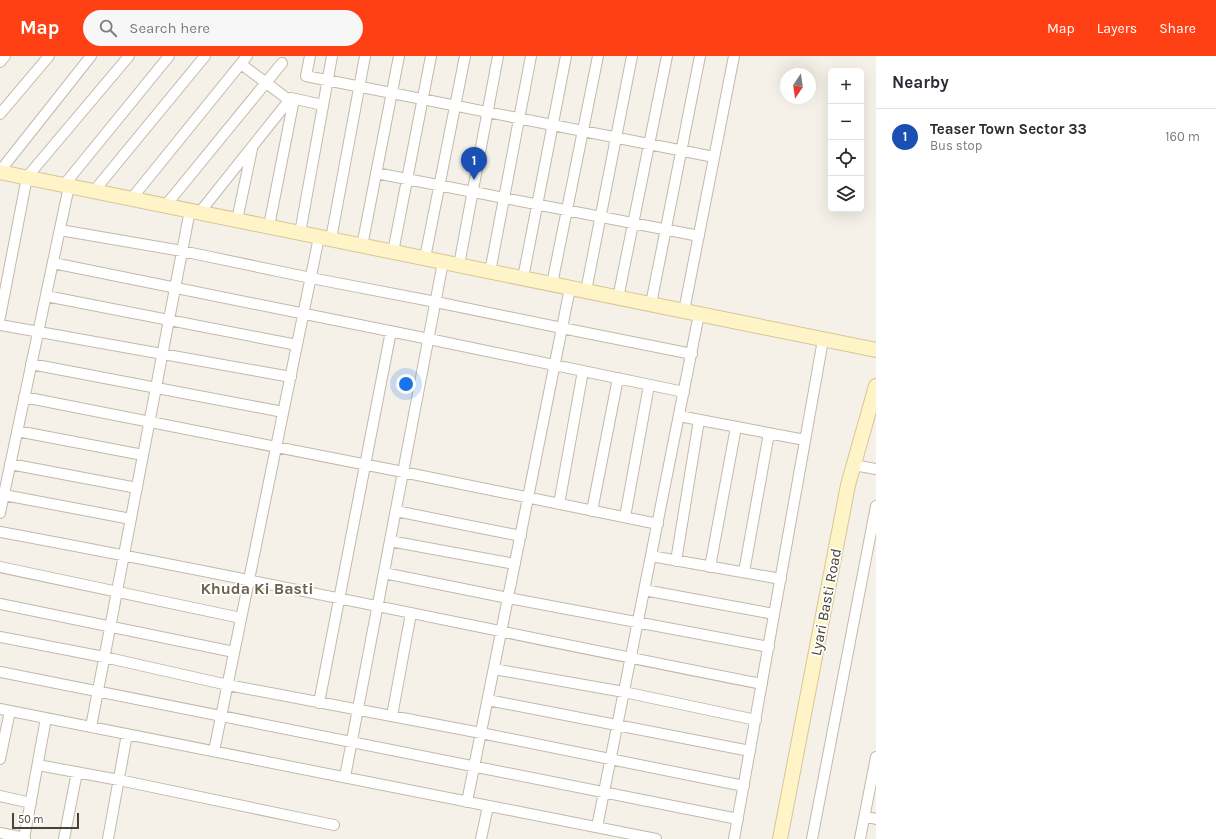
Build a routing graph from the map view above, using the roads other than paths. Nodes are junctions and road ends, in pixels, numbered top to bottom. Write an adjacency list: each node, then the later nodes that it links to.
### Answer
1 (5, 56): 22 (street)
2 (50, 56): 33 (street)
3 (91, 56): 42 (street)
4 (129, 56): 44 (street)
5 (169, 56): 46 (street)
6 (205, 56): 48 (street)
7 (310, 56): 24 (street)
8 (332, 56): 24 (street)
9 (365, 56): 26 (street)
10 (399, 56): 27 (street)
11 (431, 56): 28 (street)
12 (465, 56): 31 (street)
13 (498, 56): 32 (street)
14 (531, 56): 34 (street)
15 (566, 56): 35 (street)
16 (598, 56): 36 (street)
17 (632, 56): 37 (street)
18 (667, 56): 38 (street)
19 (700, 56): 40 (street)
20 (734, 56): 41 (street)
21 (244, 60): 25 (street); 50 (street)
22 (0, 62)
23 (282, 63): 25 (street)
24 (328, 80): 26 (street); 30 (street)
25 (266, 83): 29 (street); 53 (street)
26 (359, 87): 27 (street); 64 (street)
27 (392, 93): 28 (street); 43 (street)
28 (423, 99): 31 (street); 45 (street)
29 (291, 100): 30 (street); 39 (street); 59 (street)
30 (323, 105): 62 (street)
31 (455, 106): 32 (street); 47 (street)
32 (487, 112): 34 (street); 49 (street)
33 (0, 114)
34 (519, 118): 35 (street); 51 (street)
35 (553, 125): 36 (street); 52 (street)
36 (583, 131): 37 (street); 54 (street)
37 (616, 137): 38 (street); 56 (street)
38 (649, 144): 40 (street); 58 (street)
39 (252, 147): 55 (street); 57 (street)
40 (682, 150): 41 (street); 60 (street)
41 (714, 157): 63 (street)
42 (0, 172): 44 (street)
43 (376, 173): 45 (street); 65 (street)
44 (27, 177): 46 (street); 86 (street)
45 (407, 179): 47 (street); 67 (street)
46 (67, 185): 48 (street); 61 (street)
47 (440, 186): 49 (street); 68 (street)
48 (94, 191): 50 (street)
49 (472, 192): 51 (street); 71 (street)
50 (132, 198): 53 (street)
51 (504, 198): 52 (street); 72 (street)
52 (537, 204): 54 (street); 74 (street)
53 (166, 206): 55 (street)
54 (567, 210): 56 (street); 75 (street)
55 (195, 211): 57 (street); 66 (street)
56 (601, 217): 58 (street); 78 (street)
57 (237, 220): 59 (street)
58 (633, 223): 60 (street); 80 (street)
59 (268, 226): 62 (street)
60 (666, 229): 63 (street); 82 (street)
61 (60, 230): 66 (street); 70 (street)
62 (300, 233): 64 (street)
63 (699, 236): 83 (street)
64 (325, 238): 65 (street); 73 (street)
65 (362, 246): 67 (street)
66 (182, 251): 73 (street); 76 (street)
67 (393, 252): 68 (street)
68 (425, 258): 69 (street)
69 (443, 262): 71 (street); 81 (street)
70 (53, 263): 76 (street); 79 (street)
71 (459, 265): 72 (street)
72 (490, 272): 74 (street)
73 (311, 278): 81 (street); 84 (street)
74 (523, 278): 75 (street)
75 (552, 284): 77 (street)
76 (175, 288): 84 (street); 87 (street)
77 (570, 288): 78 (street); 89 (street)
78 (586, 291): 80 (street)
79 (46, 296): 87 (street); 91 (street)
80 (618, 298): 82 (street)
81 (436, 302): 89 (street); 92 (street)
82 (651, 304): 83 (street)
83 (684, 311): 85 (street)
84 (304, 313): 90 (street); 94 (street)
85 (699, 314): 93 (street); 97 (street)
86 (0, 317)
87 (169, 320): 94 (street); 96 (street)
88 (0, 325): 91 (street)
89 (562, 328): 97 (street); 99 (street)
90 (391, 331): 92 (street); 119 (street)
91 (38, 332): 96 (street); 98 (street)
92 (429, 339): 99 (street); 122 (street)
93 (823, 340): 95 (street); 115 (street)
94 (297, 345): 101 (street)
95 (876, 350)
96 (162, 354): 101 (street); 105 (street)
97 (692, 354): 106 (street)
98 (31, 364): 105 (street); 107 (street)
99 (555, 365): 100 (street); 125 (street)
100 (583, 371): 102 (street); 126 (street)
101 (291, 377): 108 (street)
102 (618, 378): 103 (street); 128 (street)
103 (650, 385): 106 (street); 131 (street)
104 (876, 386): 120 (street, Lyari Basti Road)
105 (156, 388): 108 (street); 111 (street)
106 (684, 392): 109 (street)
107 (24, 398): 111 (street); 113 (street)
108 (283, 412): 116 (street)
109 (679, 416): 110 (street); 133 (street)
110 (699, 420): 112 (street); 139 (street)
111 (149, 422): 116 (street); 117 (street)
112 (736, 427): 114 (street); 141 (street)
113 (17, 431): 117 (street); 118 (street)
114 (769, 434): 115 (street); 143 (street)
115 (805, 440): 145 (street)
116 (276, 447): 119 (street); 146 (street)
117 (143, 455): 123 (street)
118 (10, 464): 123 (street); 124 (street)
119 (365, 464): 122 (street); 149 (street)
120 (854, 465): 121 (street); 202 (street, Lyari Basti Road)
121 (876, 469)
122 (403, 472): 125 (street); 129 (street)
123 (137, 488): 132 (street)
124 (4, 495): 130 (street); 132 (street)
125 (528, 498): 126 (street); 135 (street)
126 (559, 504): 128 (street)
127 (876, 506): 214 (street)
128 (592, 510): 131 (street)
129 (396, 511): 135 (street); 136 (street)
130 (0, 513)
131 (625, 517): 133 (street)
132 (131, 519): 137 (street)
133 (658, 524): 138 (street)
134 (0, 532): 137 (street)
135 (521, 536): 140 (street)
136 (390, 541): 140 (street); 144 (street)
137 (124, 555): 146 (street); 148 (street)
138 (651, 556): 139 (street); 147 (street)
139 (676, 560): 141 (street)
140 (515, 564): 150 (street)
141 (710, 566): 143 (street)
142 (0, 567): 148 (street)
143 (744, 572): 145 (street)
144 (384, 573): 150 (street); 152 (street)
145 (781, 579): 154 (street)
146 (249, 580): 149 (street); 155 (street)
147 (644, 590): 154 (street); 156 (street)
148 (117, 592): 155 (street); 157 (street)
149 (339, 598): 152 (street); 171 (street)
150 (508, 598): 156 (street); 158 (street)
151 (0, 604): 157 (street)
152 (378, 606): 153 (street); 173 (street)
153 (411, 613): 158 (street); 175 (street)
154 (774, 614): 160 (street)
155 (241, 618): 161 (street)
156 (638, 623): 160 (street); 163 (street)
157 (110, 626): 161 (street); 162 (street)
158 (502, 631): 163 (street); 164 (street)
159 (0, 637): 162 (street)
160 (768, 647): 167 (street)
161 (234, 652): 166 (street)
162 (104, 657): 166 (street); 168 (street)
163 (631, 658): 167 (street); 169 (street)
164 (494, 669): 169 (street); 170 (street)
165 (0, 672): 168 (street)
166 (228, 684): 171 (street); 174 (street)
167 (762, 684): 177 (street)
168 (98, 692): 174 (street); 179 (street)
169 (624, 692): 177 (street); 178 (street)
170 (488, 700): 178 (street); 180 (street)
171 (319, 703): 173 (street)
172 (5, 710): 176 (street); 185 (street)
173 (358, 710): 175 (street); 182 (street)
174 (221, 716): 182 (street); 183 (street)
175 (392, 716): 180 (street)
176 (46, 718): 179 (street); 188 (street)
177 (756, 720): 184 (street)
178 (617, 726): 184 (street); 187 (street)
179 (91, 727): 181 (street)
180 (481, 733): 187 (street); 189 (street)
181 (127, 734): 183 (street); 192 (street)
182 (352, 742): 189 (street); 191 (street)
183 (214, 751): 191 (street)
184 (750, 752): 193 (street)
185 (0, 756)
186 (876, 757): 199 (street)
187 (610, 759): 193 (street); 194 (street)
188 (38, 765): 190 (street); 197 (street)
189 (475, 766): 194 (street); 196 (street)
190 (77, 772): 192 (street); 207 (street)
191 (345, 777): 196 (street)
192 (119, 780): 203 (street); 208 (street)
193 (744, 786): 200 (street)
194 (604, 792): 200 (street); 204 (street)
195 (0, 796): 197 (street)
196 (467, 802): 198 (street)
197 (31, 803): 206 (street)
198 (488, 806): 204 (street); 209 (street)
199 (865, 816): 201 (street); 215 (street)
200 (738, 819): 211 (street)
201 (876, 819)
202 (784, 820): 212 (street, Lyari Basti Road); 213 (street, Lyari Basti Road)
203 (334, 825)
204 (597, 827): 210 (street)
205 (0, 833): 206 (street)
206 (24, 838)
207 (64, 839)
208 (108, 839)
209 (481, 839)
210 (656, 839)
211 (734, 839)
212 (780, 839)
213 (786, 839)
214 (812, 839)
215 (860, 839)

